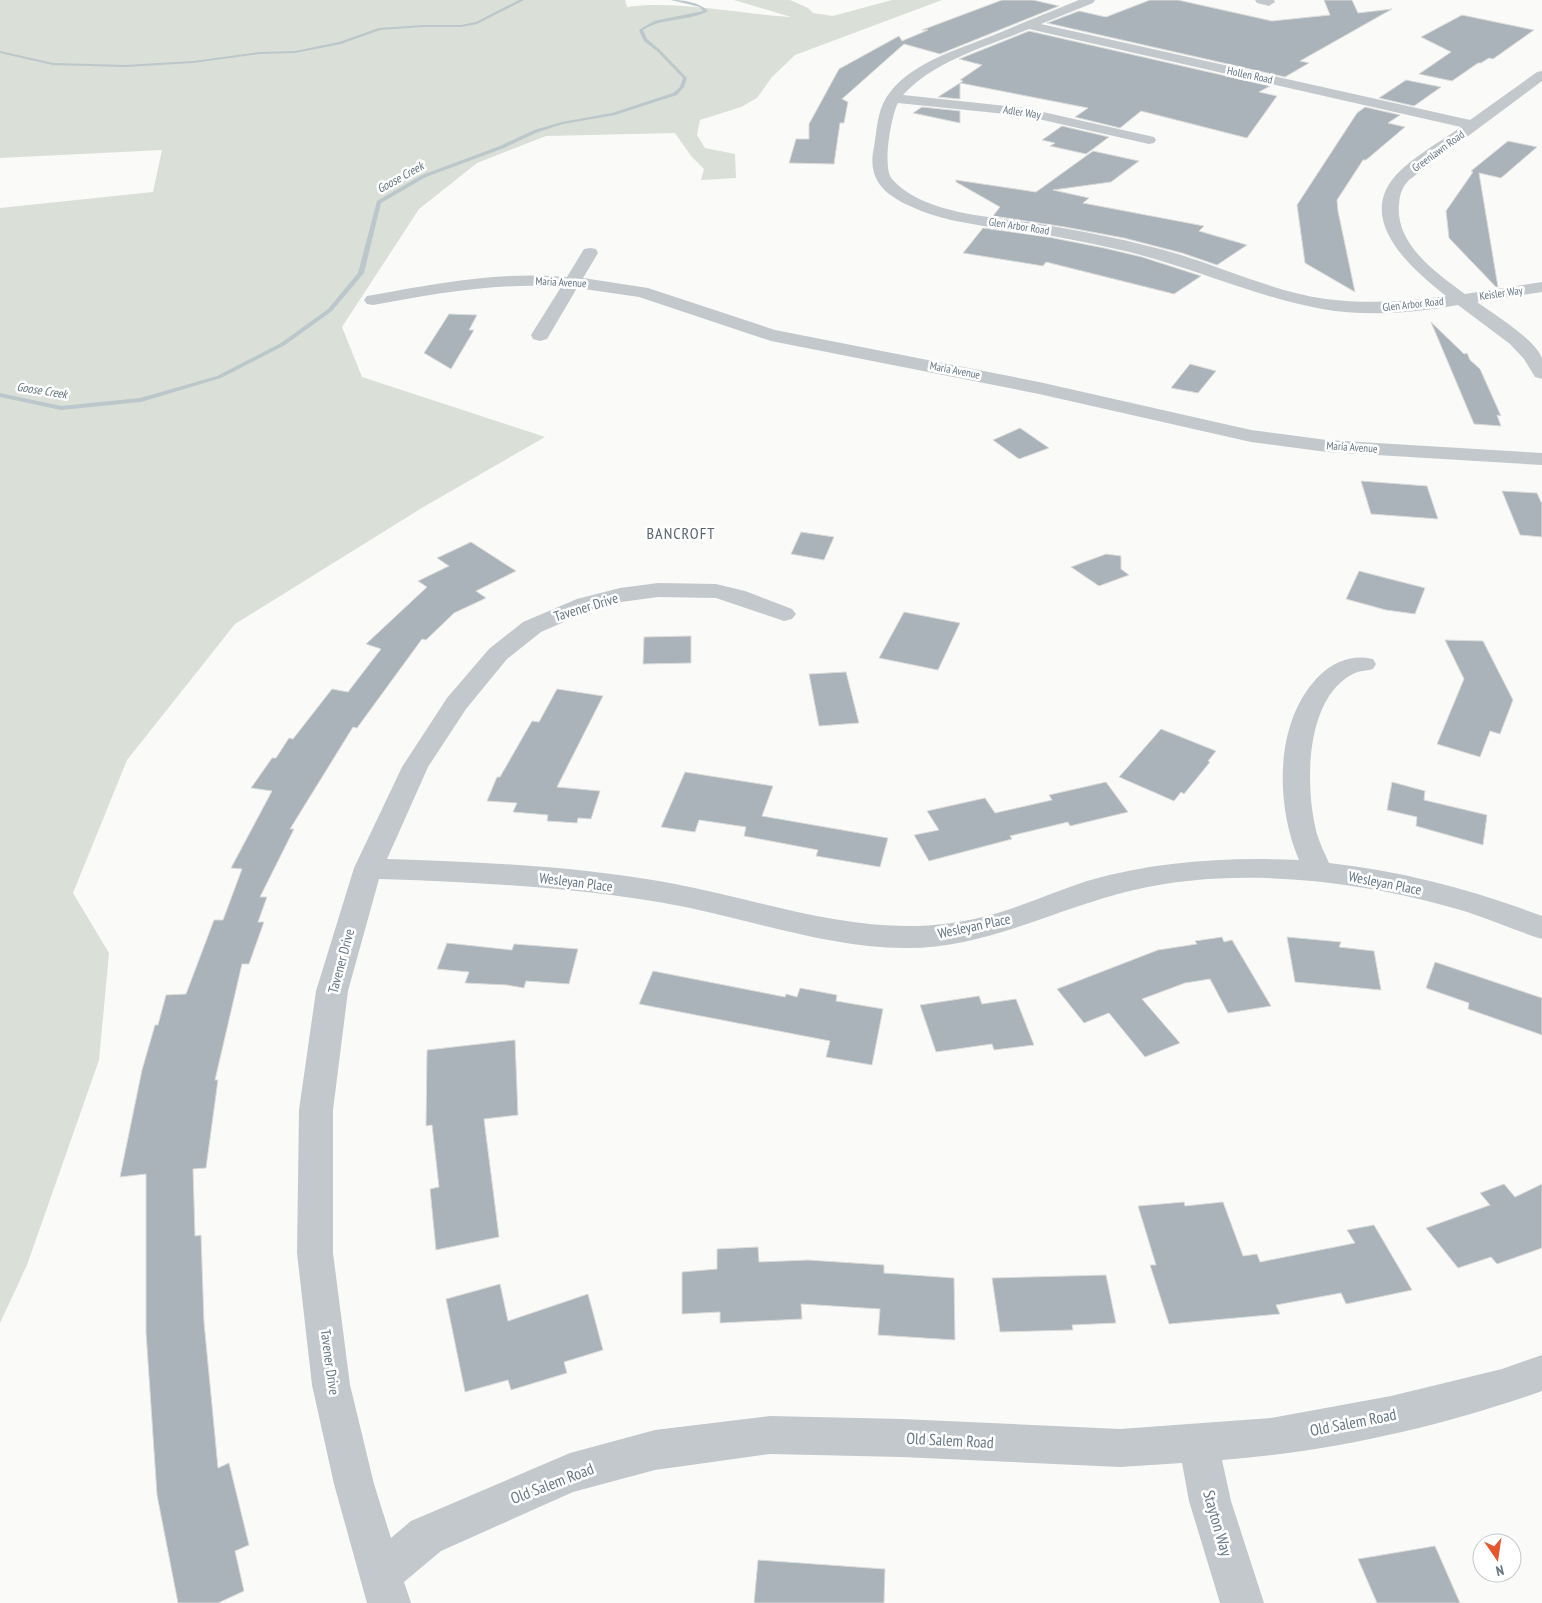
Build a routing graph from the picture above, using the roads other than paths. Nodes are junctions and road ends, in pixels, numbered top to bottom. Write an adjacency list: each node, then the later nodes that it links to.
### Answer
1 (1089, 0): 2 (street, Glen Arbor Road)
2 (1027, 25): 4 (street, Glen Arbor Road); 5 (street, Hollen Road)
3 (1542, 75): 5 (street, Greenlawn Road)
4 (893, 98): 6 (street, Adler Way); 10 (street, Glen Arbor Road)
5 (1473, 125): 10 (street, Greenlawn Road)
6 (1149, 140)
7 (590, 253): 8 (street)
8 (572, 282): 11 (street, Maria Avenue); 12 (street); 14 (street, Maria Avenue)
9 (1542, 287): 10 (street, Keisler Way)
10 (1460, 299): 13 (street, Greenlawn Road)
11 (373, 300)
12 (540, 335)
13 (1542, 373)
14 (1542, 460)
15 (784, 614): 17 (street, Tavener Drive)
16 (1364, 664): 18 (street)
17 (368, 868): 18 (street, Wesleyan Place); 22 (street, Tavener Drive)
18 (1319, 873): 19 (street, Wesleyan Place)
19 (1542, 928)
20 (1542, 1373): 21 (street, Old Salem Road)
21 (1198, 1443): 22 (street, Old Salem Road); 23 (street, Stayton Way)
22 (385, 1588)
23 (1242, 1603)

